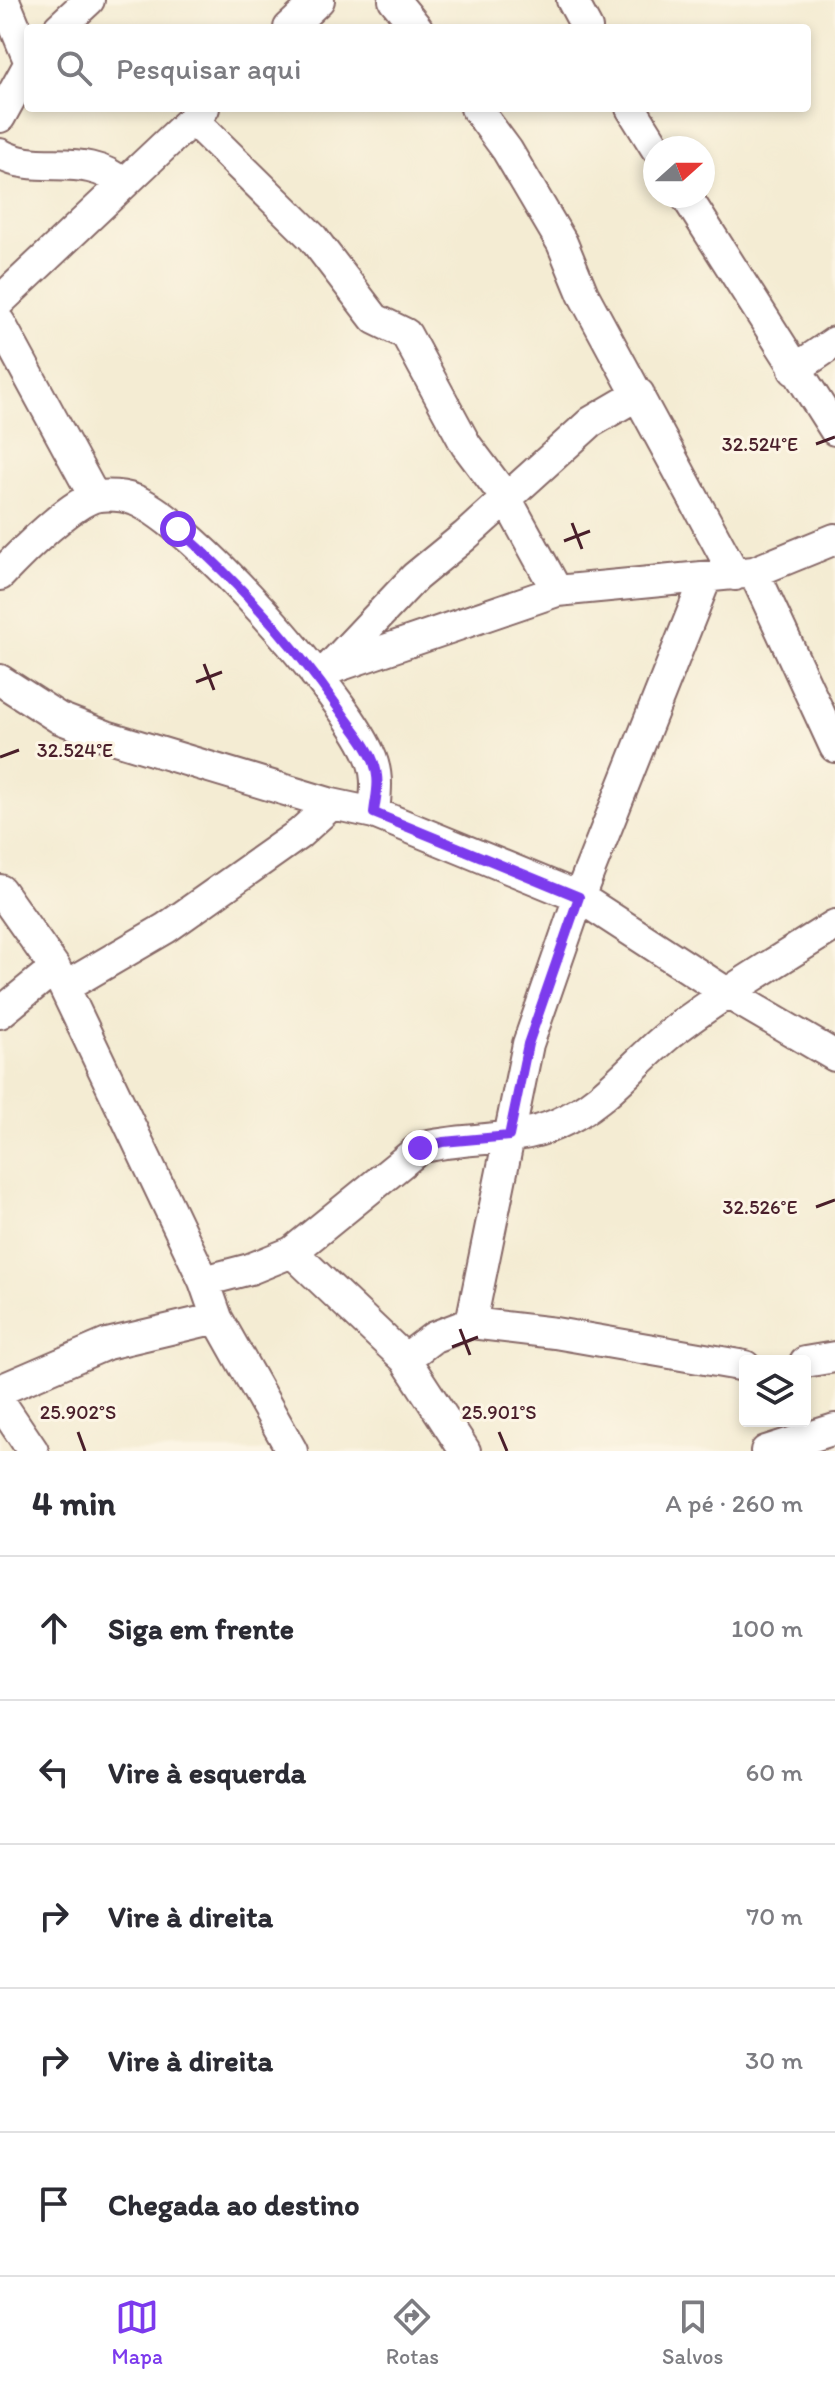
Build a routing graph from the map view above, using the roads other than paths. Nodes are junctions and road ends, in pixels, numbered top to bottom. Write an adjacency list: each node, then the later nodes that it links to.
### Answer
1 (4, 0): 8 (street)
2 (89, 0): 5 (street)
3 (394, 0): 6 (street)
4 (572, 0): 7 (street)
5 (63, 24)
6 (414, 24)
7 (585, 24)
8 (24, 48)
9 (24, 73): 13 (street)
10 (479, 112): 22 (street)
11 (634, 112): 14 (street)
12 (198, 114): 16 (street); 25 (street)
13 (0, 117)
14 (648, 136)
15 (0, 154): 16 (street)
16 (123, 184): 18 (street)
17 (693, 208): 21 (street)
18 (0, 301)
19 (0, 323): 24 (street)
20 (835, 342): 21 (street)
21 (794, 370): 23 (street)
22 (639, 394): 25 (street); 28 (street)
23 (835, 430)
24 (94, 496): 27 (street); 30 (street)
25 (506, 498): 29 (street); 30 (street)
26 (835, 539): 28 (street)
27 (0, 575)
28 (732, 575): 29 (street); 32 (street); 36 (street)
29 (557, 591): 30 (street)
30 (321, 672): 34 (street)
31 (0, 680): 33 (street)
32 (835, 747)
33 (332, 804): 34 (street); 38 (street)
34 (374, 813): 36 (street)
35 (0, 890): 38 (street)
36 (579, 897): 39 (street); 42 (street)
37 (835, 925): 39 (street)
38 (60, 978): 40 (street); 44 (street)
39 (727, 993): 41 (street); 42 (street)
40 (0, 1013)
41 (835, 1056)
42 (509, 1136): 43 (street); 46 (street)
43 (292, 1252): 44 (street); 48 (street)
44 (204, 1281): 45 (street)
45 (217, 1318): 51 (street); 55 (street)
46 (471, 1323): 48 (street); 50 (street)
47 (835, 1357): 49 (street)
48 (405, 1359): 56 (street)
49 (811, 1361)
50 (739, 1365)
51 (0, 1390)
52 (0, 1402): 54 (street)
53 (835, 1429): 57 (street)
54 (33, 1451)
55 (292, 1451)
56 (465, 1451)
57 (766, 1451)

